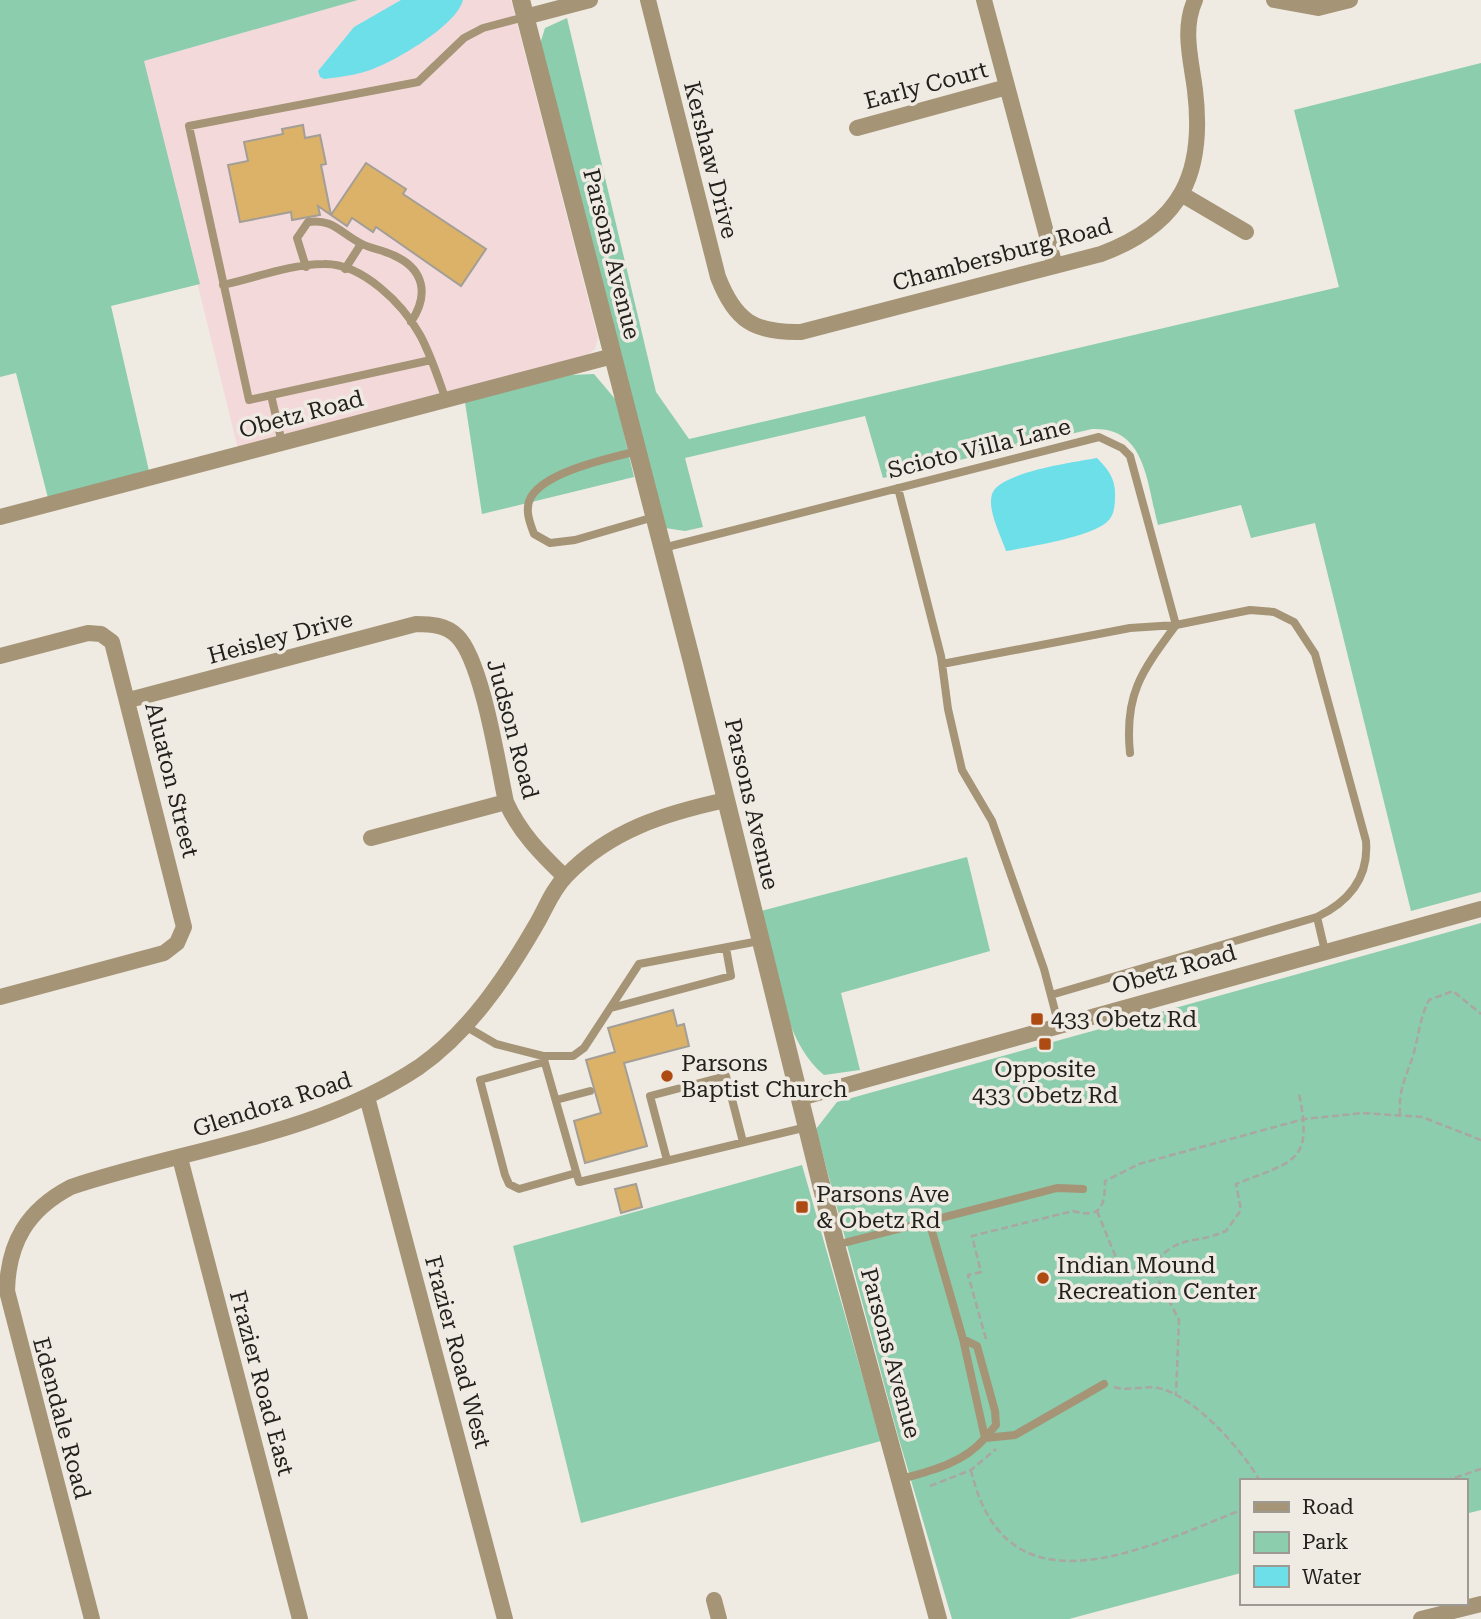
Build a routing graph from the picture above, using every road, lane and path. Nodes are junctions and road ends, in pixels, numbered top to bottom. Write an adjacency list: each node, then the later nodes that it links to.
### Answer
1 (590, 0): 7 (street)
2 (648, 0): 18 (street, Kershaw Drive)
3 (984, 0): 8 (street)
4 (1195, 0): 10 (street, Chambersburg Road)
5 (1274, 0): 6 (street)
6 (1350, 0)
7 (523, 8): 16 (lane); 19 (street, Parsons Avenue)
8 (1007, 87): 9 (street, Early Court); 13 (street)
9 (857, 128)
10 (1183, 195): 11 (street); 13 (street, Chambersburg Road)
11 (1246, 232)
12 (361, 244): 14 (lane); 15 (lane); 17 (lane)
13 (1055, 266): 18 (street, Chambersburg Road)
14 (306, 267): 15 (lane); 16 (lane)
15 (345, 269): 17 (lane)
16 (223, 285): 21 (lane)
17 (411, 322): 20 (lane)
18 (747, 323)
19 (613, 356): 22 (street, Obetz Road); 24 (street, Parsons Avenue)
20 (431, 360): 21 (lane); 22 (lane)
21 (271, 395): 23 (lane)
22 (446, 400): 23 (street, Obetz Road)
23 (282, 443): 26 (street, Obetz Road)
24 (637, 451): 27 (street, Parsons Avenue); 27 (lane)
25 (898, 488): 28 (lane, Scioto Villa Lane); 29 (lane, Scioto Villa Lane); 32 (lane)
26 (0, 517)
27 (654, 517): 28 (street, Parsons Avenue)
28 (663, 548): 35 (street, Parsons Avenue)
29 (1176, 625): 32 (lane); 34 (lane); 40 (lane)
30 (443, 627): 33 (street, Heisley Drive); 36 (street, Judson Road)
31 (0, 656): 33 (street, Aluaton Street)
32 (942, 664): 44 (lane)
33 (129, 700): 45 (street, Aluaton Street)
34 (1130, 753)
35 (726, 800): 38 (street, Glendora Road); 41 (street, Parsons Avenue)
36 (506, 802): 37 (street); 38 (street, Judson Road)
37 (370, 838)
38 (565, 877): 48 (street, Glendora Road)
39 (1481, 909): 43 (street, Obetz Road)
40 (1317, 917): 43 (lane); 44 (lane)
41 (759, 941): 42 (lane); 54 (street, Parsons Avenue)
42 (726, 948): 46 (lane); 46 (lane)
43 (1325, 951): 49 (street, Obetz Road)
44 (1051, 995): 49 (lane)
45 (0, 996)
46 (611, 1008): 50 (lane)
47 (1481, 1014): 56 (path)
48 (465, 1026): 50 (lane); 53 (street, Glendora Road)
49 (1059, 1026): 54 (street, Obetz Road)
50 (544, 1059): 55 (lane); 63 (lane)
51 (590, 1091): 55 (lane)
52 (1299, 1093): 57 (path)
53 (367, 1097): 61 (street, Glendora Road); 89 (street, Frazier Road West)
54 (800, 1098): 58 (street, Parsons Avenue)
55 (556, 1100): 63 (lane)
56 (1400, 1115): 57 (path); 59 (path)
57 (1304, 1119): 65 (path); 69 (path)
58 (807, 1126): 60 (lane); 68 (street, Parsons Avenue)
59 (1481, 1140)
60 (743, 1142): 62 (lane); 62 (lane)
61 (180, 1158): 67 (street, Glendora Road); 88 (street, Frazier Road East)
62 (667, 1160): 63 (lane)
63 (576, 1173)
64 (1083, 1189): 66 (lane)
65 (1097, 1211): 69 (path); 71 (path)
66 (929, 1221): 68 (lane); 70 (lane)
67 (21, 1228): 87 (street, Edendale Road)
68 (836, 1245): 78 (street, Parsons Avenue)
69 (1149, 1268): 73 (path)
70 (963, 1339): 75 (lane); 75 (lane)
71 (989, 1348)
72 (1104, 1384): 73 (path); 74 (lane)
73 (1176, 1396): 79 (path)
74 (1002, 1437): 75 (lane); 77 (path)
75 (985, 1438): 78 (lane)
76 (1481, 1469): 80 (path)
77 (971, 1470): 81 (path); 83 (path)
78 (901, 1479): 91 (street, Parsons Avenue)
79 (1259, 1479)
80 (1451, 1479)
81 (930, 1486)
82 (1240, 1510): 84 (path)
83 (997, 1535)
84 (1003, 1542)
85 (714, 1600): 90 (street)
86 (1481, 1604): 92 (street)
87 (92, 1619)
88 (300, 1619)
89 (505, 1619)
90 (719, 1619)
91 (939, 1619)
92 (1421, 1619)

